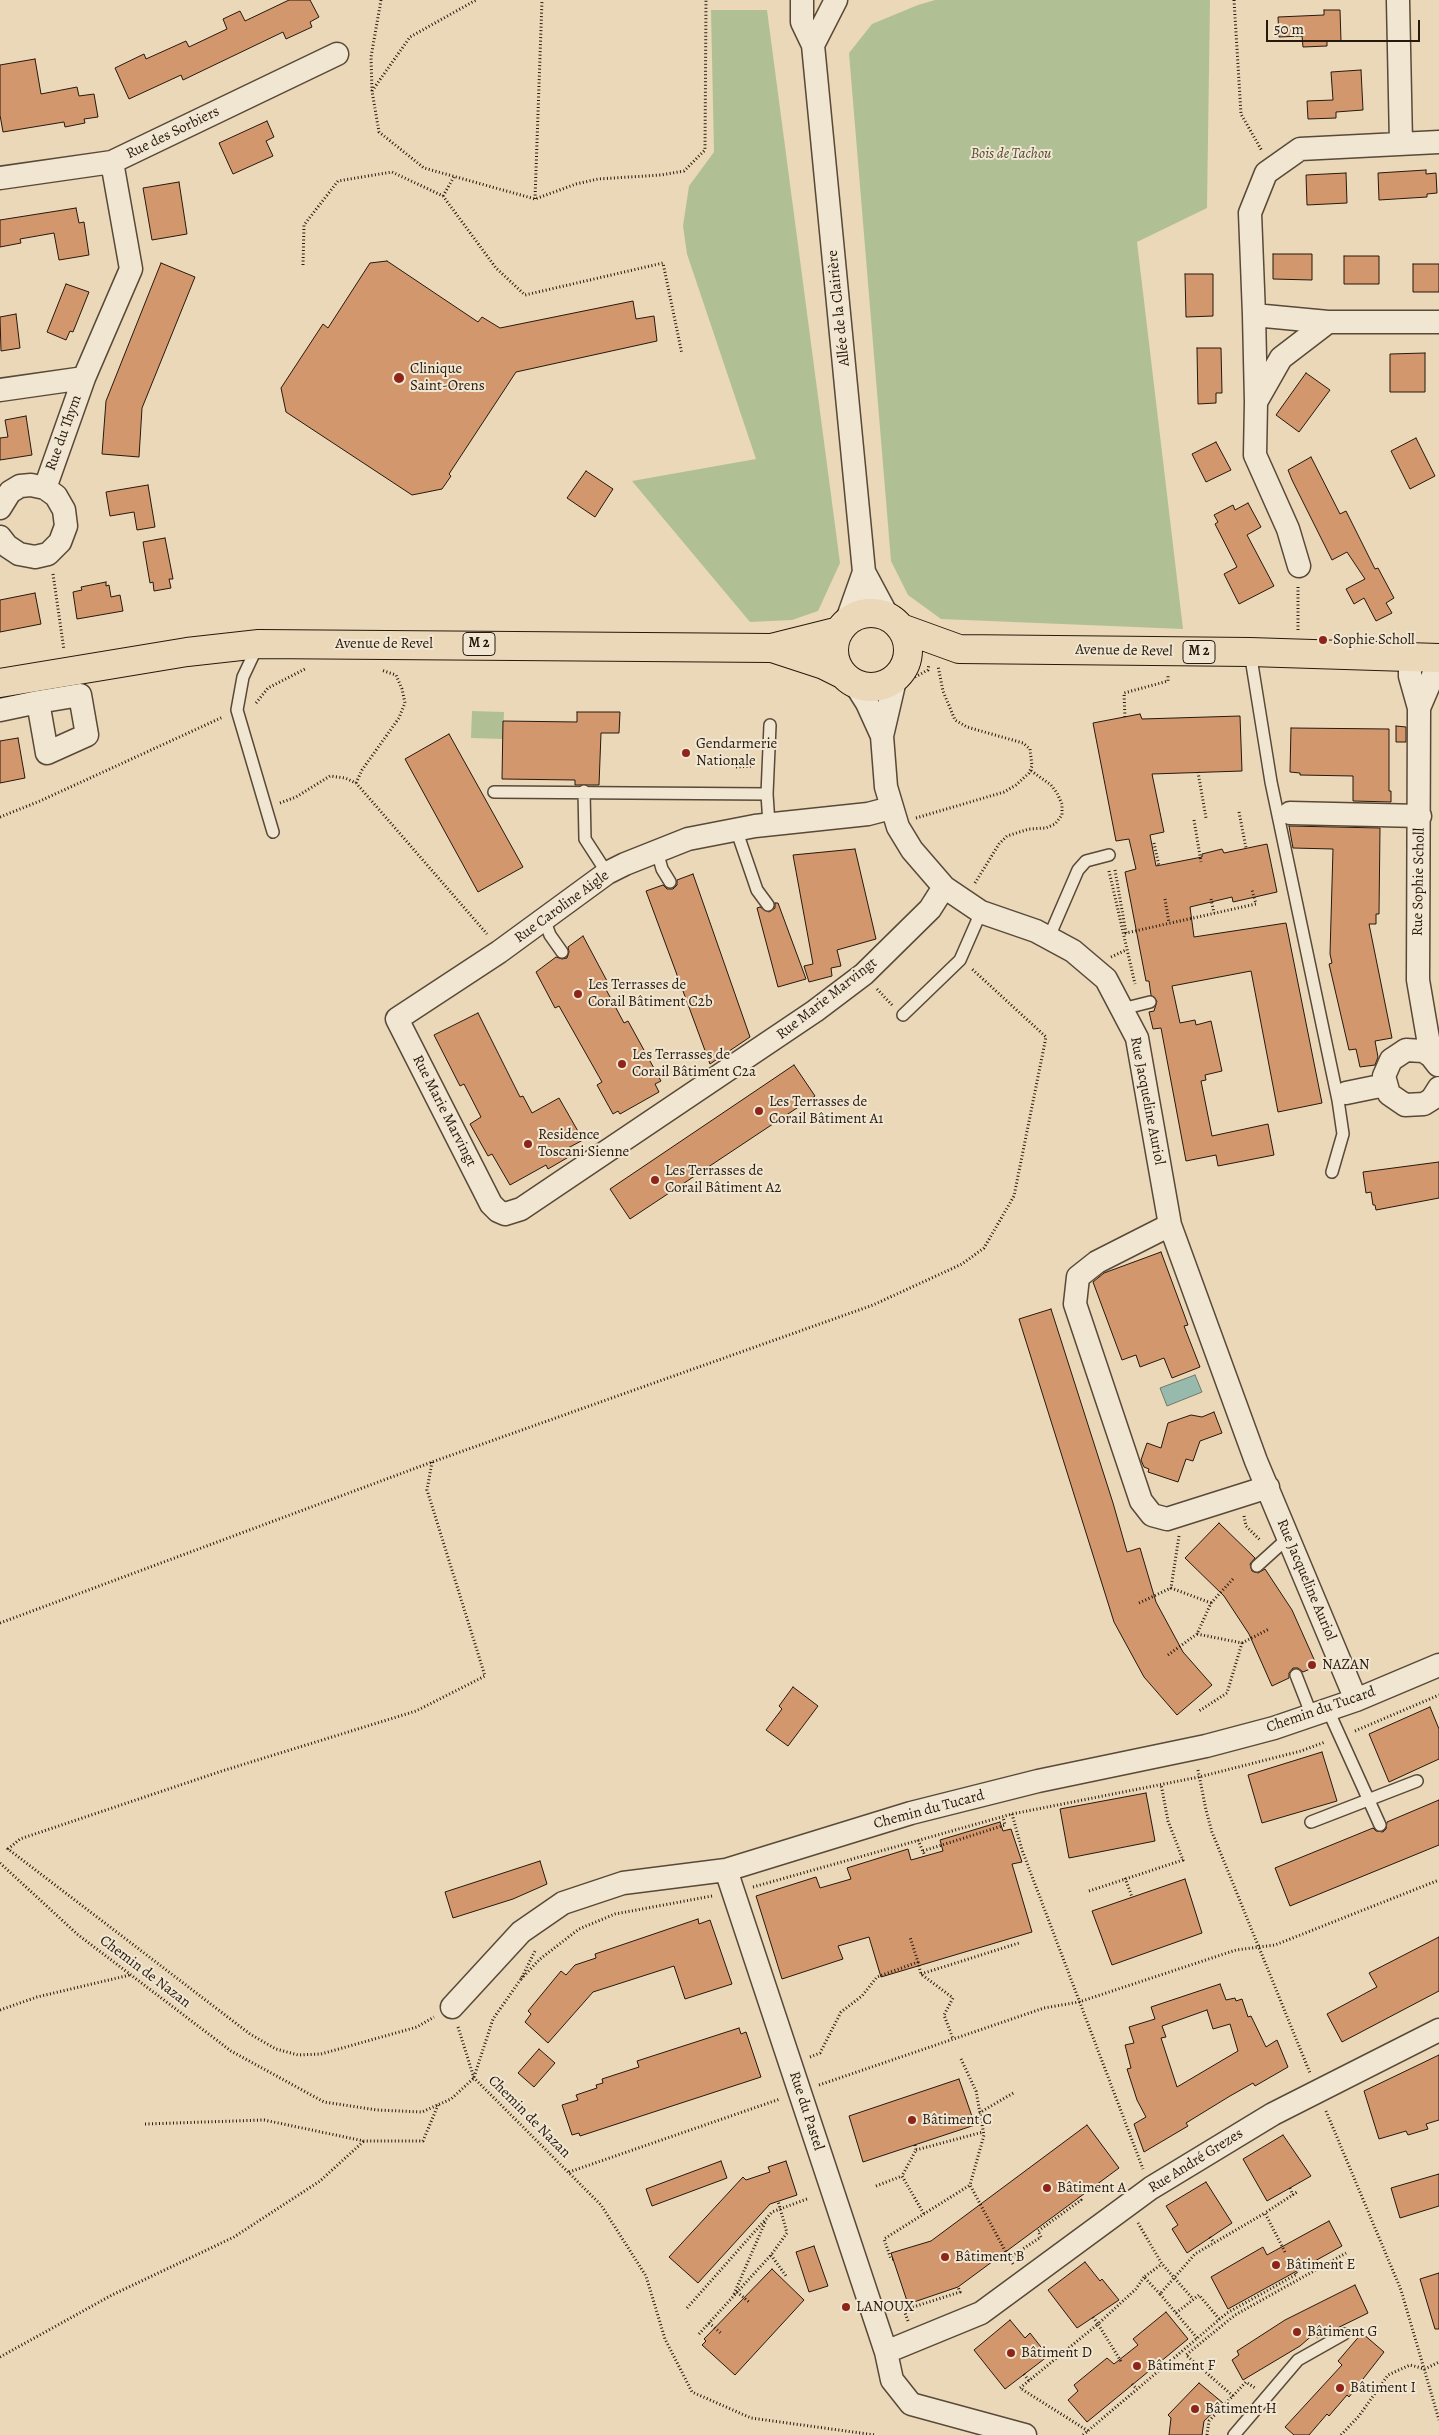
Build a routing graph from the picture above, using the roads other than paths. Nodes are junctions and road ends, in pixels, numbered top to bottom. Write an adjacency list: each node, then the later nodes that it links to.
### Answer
1 (802, 0): 4 (street, Allée de la Clairière)
2 (836, 0): 4 (street)
3 (1398, 1): 7 (street)
4 (814, 44): 20 (street, Allée de la Clairière)
5 (336, 54): 8 (street, Rue des Sorbiers)
6 (1439, 142): 7 (street)
7 (1401, 143): 10 (street)
8 (112, 162): 9 (street, Rue des Sorbiers); 13 (street, Rue du Thym)
9 (0, 178)
10 (1254, 315): 11 (street); 15 (street)
11 (1328, 322): 12 (street); 15 (street)
12 (1439, 322)
13 (84, 378): 14 (street); 16 (street, Rue du Thym)
14 (0, 390)
15 (1256, 402): 19 (street)
16 (45, 488): 17 (street, Rue du Thym); 18 (street, Rue du Thym)
17 (0, 508)
18 (0, 537)
19 (1299, 566)
20 (864, 572): 21 (street, Allée de la Clairière); 22 (street, Allée de la Clairière)
21 (894, 622): 22 (main road); 25 (main road, Avenue de Revel / M 2); 28 (main road)
22 (843, 627): 24 (main road, Avenue de Revel / M 2); 29 (main road)
23 (259, 644): 24 (main road, Avenue de Revel / M 2); 30 (main road, Avenue de Revel / M 2); 43 (lane)
24 (771, 648): 29 (main road, Avenue de Revel / M 2)
25 (960, 649): 26 (main road, Avenue de Revel / M 2); 28 (main road, Avenue de Revel / M 2)
26 (1250, 652): 27 (main road, Avenue de Revel / M 2); 60 (lane)
27 (1428, 658): 39 (street, Rue Sophie Scholl)
28 (899, 675): 29 (main road); 34 (street, Rue Jacqueline Auriol)
29 (848, 679): 34 (street, Rue Jacqueline Auriol)
30 (0, 683)
31 (38, 702): 32 (street)
32 (0, 710)
33 (770, 725): 37 (lane)
34 (882, 736): 40 (street, Rue Jacqueline Auriol)
35 (584, 791): 36 (lane); 37 (lane); 46 (lane)
36 (494, 792)
37 (767, 794): 41 (lane)
38 (1290, 813): 39 (street)
39 (1420, 816): 56 (street, Rue Sophie Scholl)
40 (894, 818): 41 (street, Rue Caroline Aigle); 48 (street, Rue Jacqueline Auriol)
41 (768, 824): 42 (street, Rue Caroline Aigle)
42 (736, 829): 44 (street, Rue Caroline Aigle); 49 (lane)
43 (273, 832)
44 (657, 851): 46 (street, Rue Caroline Aigle); 47 (lane)
45 (1110, 858): 52 (lane)
46 (606, 873): 51 (street, Rue Caroline Aigle)
47 (670, 882)
48 (944, 887): 50 (street, Rue Jacqueline Auriol); 55 (street, Rue Marie Marvingt)
49 (768, 905)
50 (972, 907): 52 (street, Rue Jacqueline Auriol); 54 (lane)
51 (544, 918): 53 (lane); 55 (street, Rue Caroline Aigle)
52 (1049, 937): 61 (street, Rue Jacqueline Auriol)
53 (562, 952)
54 (903, 1015)
55 (397, 1019)
56 (1435, 1062): 57 (street, Rue Sophie Scholl)
57 (1385, 1085): 58 (street); 59 (street)
58 (1439, 1088)
59 (1346, 1093)
60 (1332, 1172)
61 (1170, 1225): 62 (street, Rue Jacqueline Auriol); 62 (street)
62 (1268, 1487): 63 (street, Rue Jacqueline Auriol)
63 (1289, 1537): 64 (lane); 67 (street, Rue Jacqueline Auriol)
64 (1258, 1566)
65 (1439, 1665): 67 (street, Chemin du Tucard)
66 (1296, 1675): 68 (lane)
67 (1356, 1700): 68 (street, Chemin du Tucard)
68 (1320, 1713): 70 (lane); 73 (street, Chemin du Tucard)
69 (1417, 1780): 70 (lane)
70 (1370, 1800): 71 (lane); 72 (lane)
71 (1311, 1822)
72 (1380, 1825)
73 (726, 1870): 74 (street, Chemin du Tucard); 77 (street, Rue du Pastel)
74 (452, 2007)
75 (1439, 2030): 77 (street, Rue André Grezes)
76 (1344, 2334): 79 (lane)
77 (886, 2352): 78 (street, Rue du Pastel)
78 (1025, 2435)
79 (1234, 2435)

